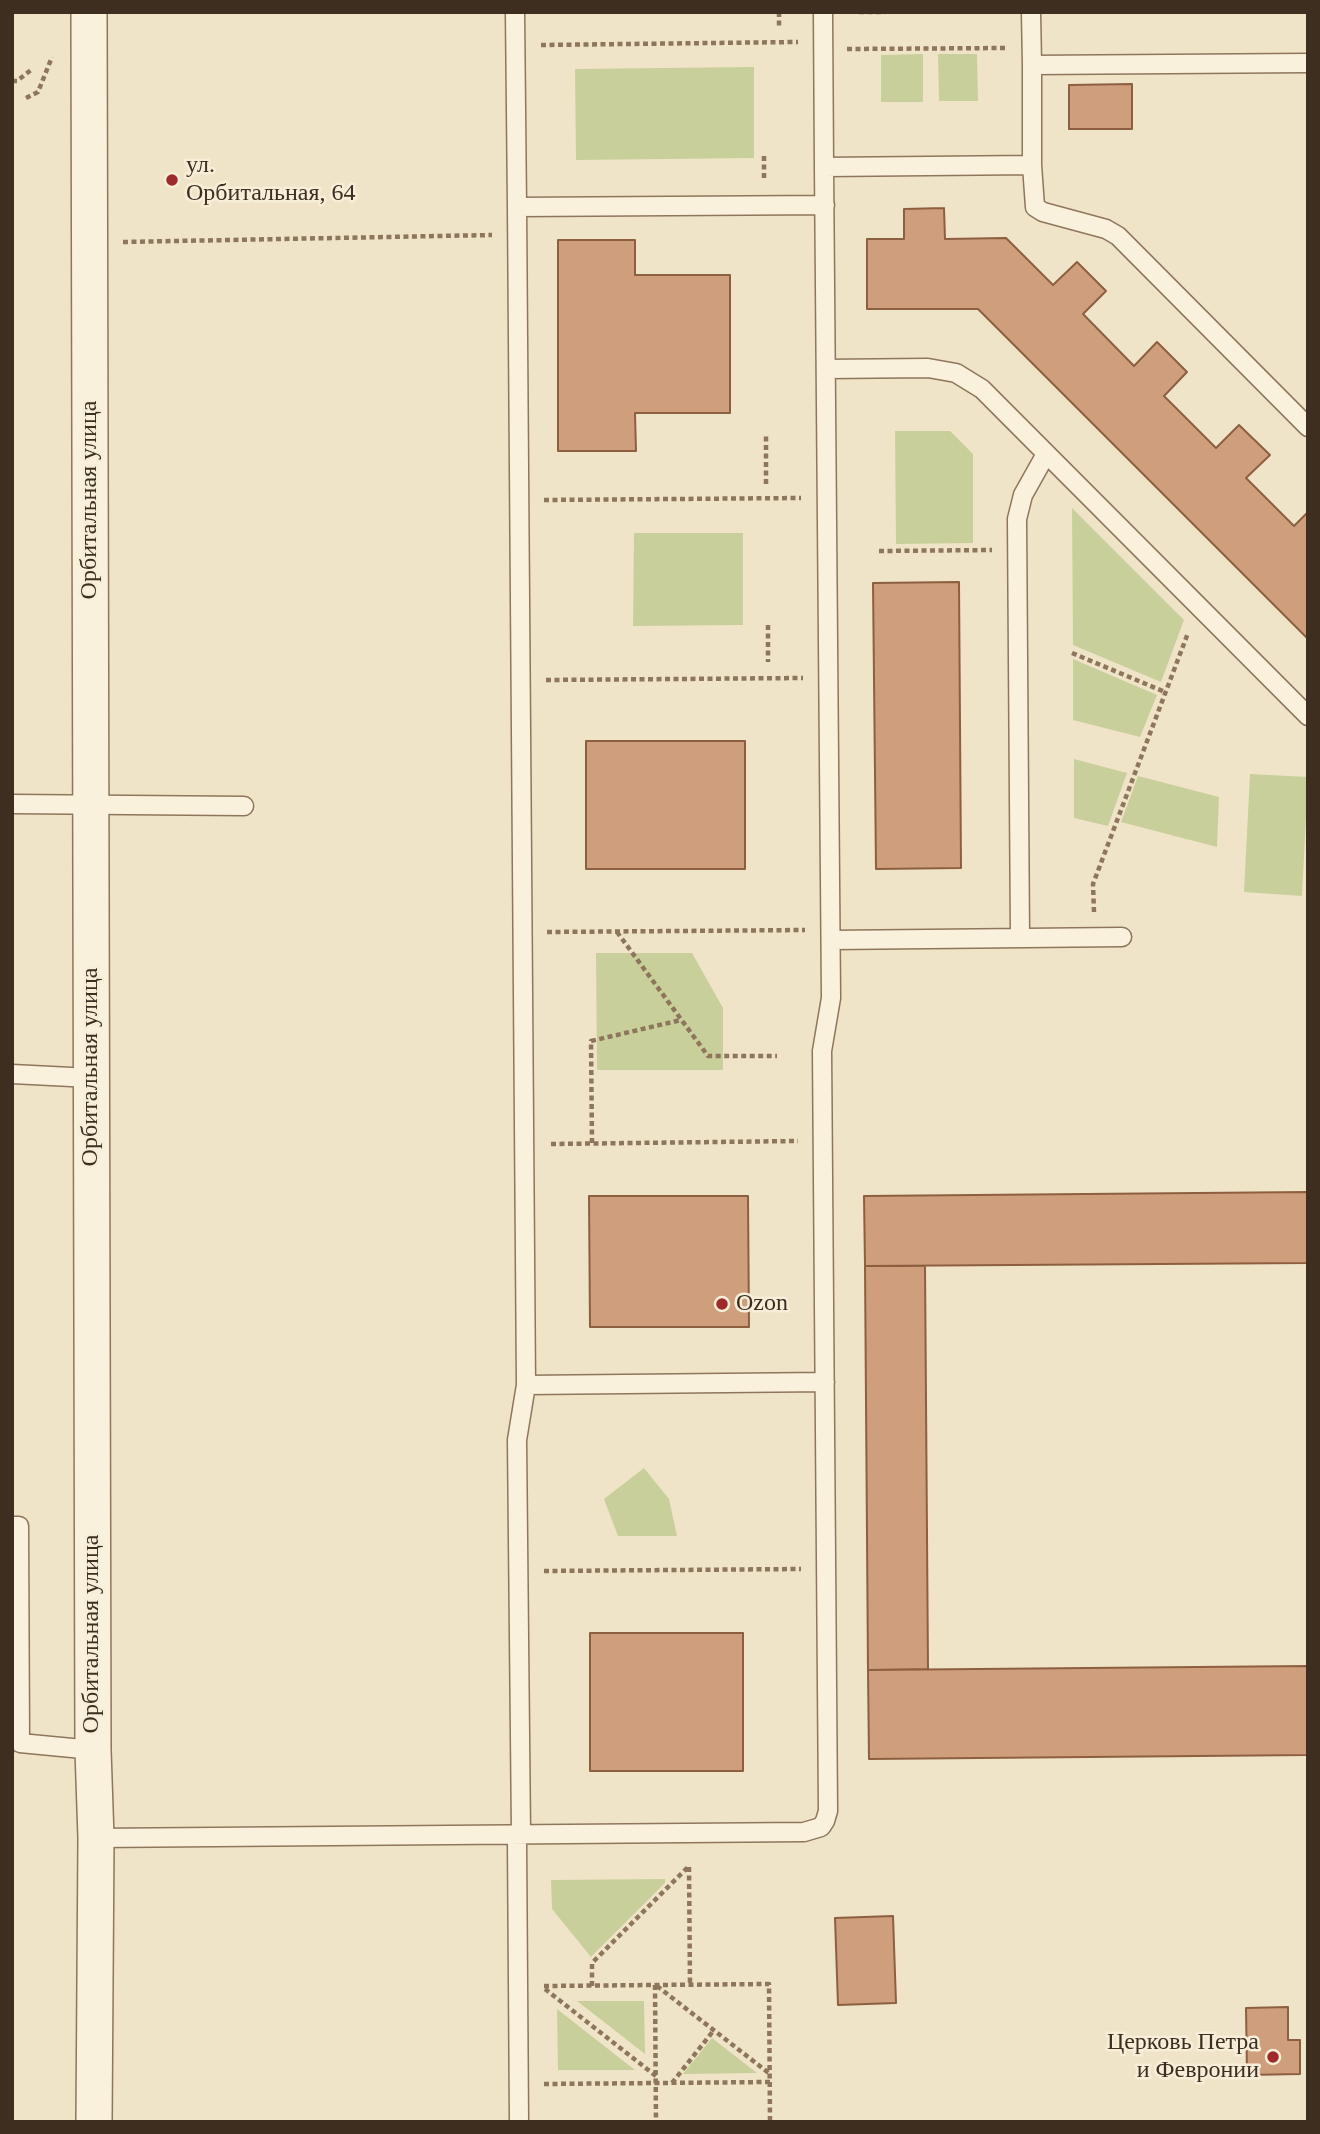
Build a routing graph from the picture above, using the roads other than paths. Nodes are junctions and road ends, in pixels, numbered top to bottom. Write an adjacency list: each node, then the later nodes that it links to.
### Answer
1 (89, 12): 16 (street, Орбитальная улица)
2 (515, 12): 10 (lane)
3 (823, 12): 8 (lane)
4 (1031, 12): 5 (lane)
5 (1032, 56): 6 (lane); 7 (lane)
6 (1308, 62)
7 (1032, 165): 8 (lane); 12 (lane)
8 (824, 167): 9 (lane)
9 (825, 205): 10 (lane); 11 (lane)
10 (517, 207): 24 (lane)
11 (826, 369): 13 (lane); 18 (lane)
12 (1308, 426)
13 (1046, 454): 14 (lane); 20 (lane)
14 (1308, 716)
15 (12, 804): 16 (lane)
16 (90, 804): 17 (lane); 22 (street, Орбитальная улица)
17 (244, 806)
18 (830, 935): 20 (lane); 23 (lane)
19 (1122, 937): 20 (lane)
20 (1020, 938)
21 (12, 1074): 22 (lane)
22 (91, 1077): 26 (street, Орбитальная улица)
23 (825, 1382): 24 (lane); 27 (lane)
24 (526, 1385): 27 (lane)
25 (12, 1526): 26 (lane)
26 (93, 1750): 28 (street, Орбитальная улица)
27 (521, 1834): 28 (lane); 30 (lane)
28 (96, 1838): 29 (street, Орбитальная улица)
29 (94, 2122)
30 (519, 2122)

